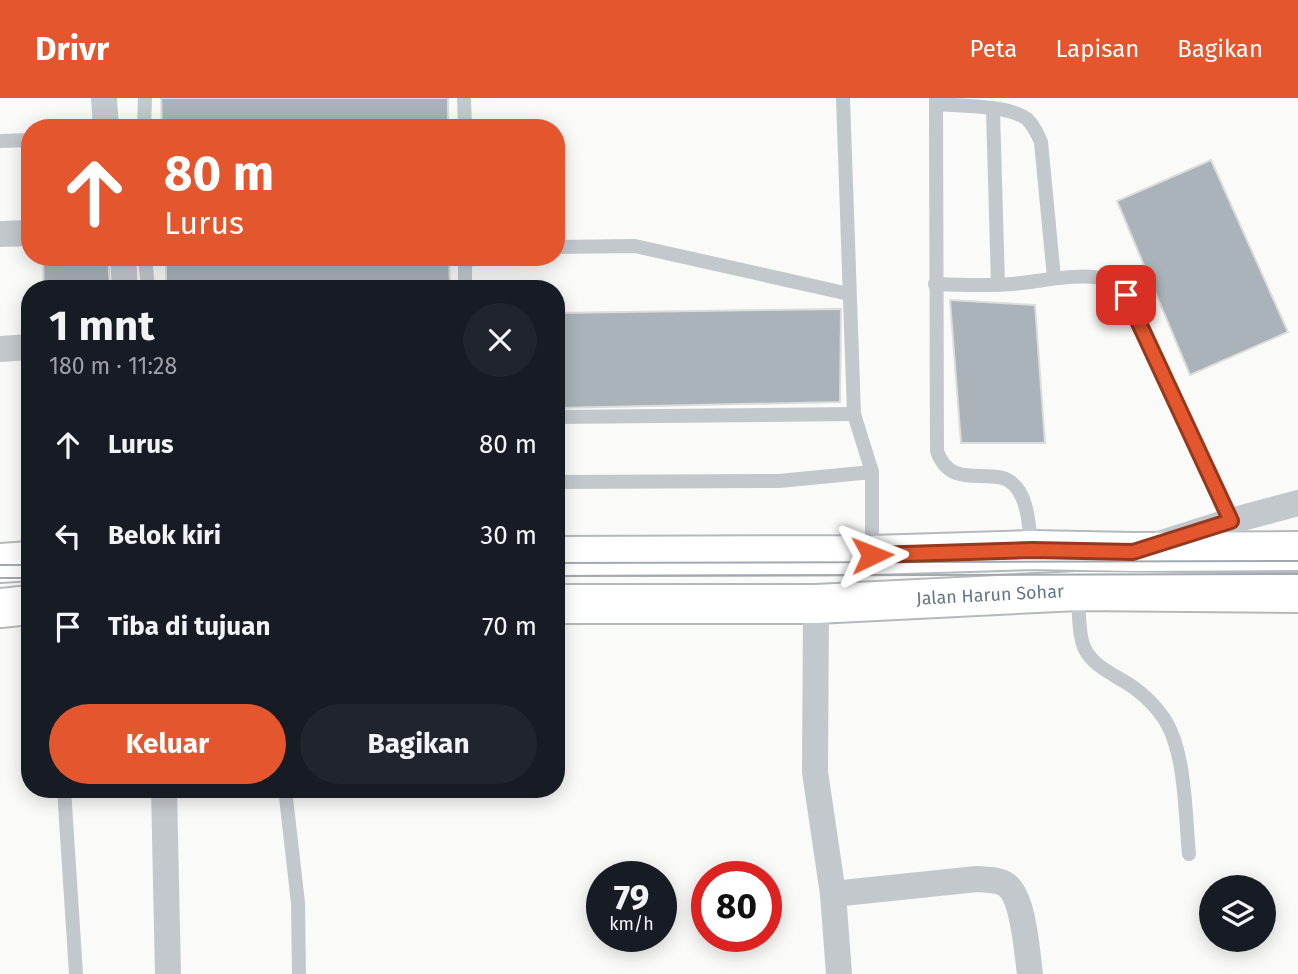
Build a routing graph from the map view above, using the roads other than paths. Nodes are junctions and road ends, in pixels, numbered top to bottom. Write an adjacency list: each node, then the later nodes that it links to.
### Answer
1 (104, 98): 7 (street)
2 (145, 98): 8 (lane)
3 (464, 98): 9 (lane)
4 (843, 100): 18 (lane)
5 (936, 101): 6 (lane); 16 (lane)
6 (993, 110): 15 (lane); 17 (lane)
7 (105, 119)
8 (144, 119)
9 (464, 119)
10 (21, 141): 11 (lane)
11 (0, 142)
12 (21, 233): 13 (street)
13 (0, 234)
14 (565, 247): 18 (lane)
15 (1054, 278): 17 (lane); 26 (lane)
16 (935, 284): 17 (lane); 28 (lane)
17 (998, 285)
18 (849, 294): 21 (lane)
19 (21, 348): 20 (street)
20 (0, 349)
21 (854, 414): 22 (lane); 23 (lane)
22 (565, 417)
23 (872, 472): 24 (lane); 27 (lane)
24 (565, 482)
25 (1298, 503): 26 (street)
26 (1231, 521): 30 (street)
27 (872, 539): 28 (highway); 31 (highway)
28 (1032, 550): 30 (highway)
29 (1298, 551): 30 (highway)
30 (1133, 552)
31 (565, 556)
32 (21, 562): 33 (highway)
33 (0, 563)
34 (1078, 591): 35 (highway, Jalan Harun Sohar); 37 (highway, Jalan Harun Sohar); 43 (lane)
35 (1298, 593)
36 (565, 604): 37 (highway, Jalan Harun Sohar)
37 (816, 604): 44 (street)
38 (21, 606): 39 (highway)
39 (0, 608)
40 (65, 798): 45 (lane)
41 (164, 798): 46 (street)
42 (286, 798): 47 (lane)
43 (1189, 854)
44 (833, 894): 48 (street); 49 (street)
45 (76, 974)
46 (168, 974)
47 (299, 974)
48 (839, 974)
49 (1030, 974)

